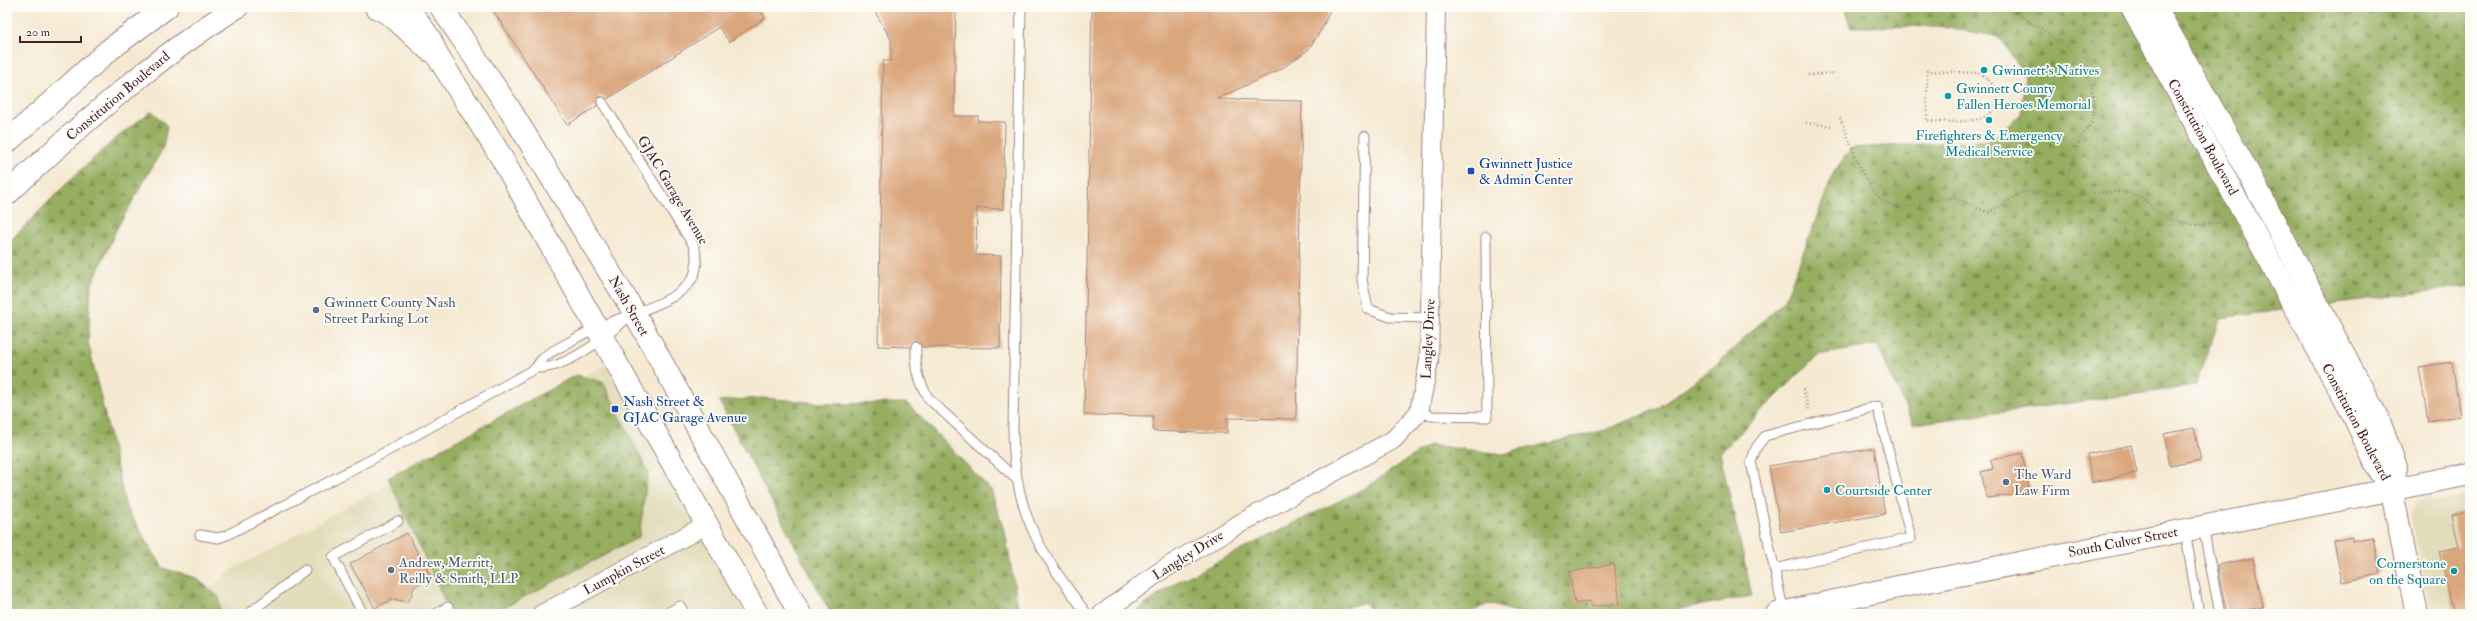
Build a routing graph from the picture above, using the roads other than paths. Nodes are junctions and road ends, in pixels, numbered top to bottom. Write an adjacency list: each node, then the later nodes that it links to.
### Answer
1 (167, 7): 13 (street)
2 (237, 7): 14 (street, Constitution Boulevard)
3 (376, 7): 10 (street)
4 (407, 7): 10 (street)
5 (441, 7): 16 (street, Nash Street)
6 (1021, 7): 23 (lane)
7 (1436, 7): 17 (street, Langley Drive)
8 (2132, 7): 24 (street, Constitution Boulevard)
9 (2155, 7): 24 (street, Constitution Boulevard)
10 (438, 57): 18 (street)
11 (602, 102): 16 (lane, GJAC Garage Avenue)
12 (1365, 136): 17 (lane)
13 (7, 142)
14 (7, 194)
15 (1486, 237): 21 (lane)
16 (634, 312): 18 (lane, GJAC Garage Avenue); 18 (lane); 40 (street, Nash Street)
17 (1430, 318): 21 (street, Langley Drive)
18 (600, 334): 20 (lane); 20 (lane); 26 (street)
19 (916, 347): 23 (lane)
20 (536, 368): 28 (lane)
21 (1419, 412): 42 (street, Langley Drive)
22 (2470, 474): 24 (street, South Culver Street)
23 (1016, 478): 41 (lane)
24 (2391, 488): 27 (street, South Culver Street); 45 (street)
25 (398, 521): 34 (lane)
26 (706, 525): 36 (street, Lumpkin Street); 39 (street)
27 (2194, 528): 32 (street, South Culver Street); 43 (lane); 44 (lane)
28 (200, 534)
29 (1774, 569): 29 (lane); 32 (lane)
30 (305, 570): 33 (lane)
31 (448, 607): 35 (lane)
32 (1781, 613)
33 (248, 614)
34 (363, 614)
35 (436, 614)
36 (542, 614)
37 (665, 614): 38 (lane)
38 (685, 614)
39 (757, 614)
40 (800, 614)
41 (1087, 614)
42 (1102, 614)
43 (2199, 614)
44 (2220, 614)
45 (2417, 614)

